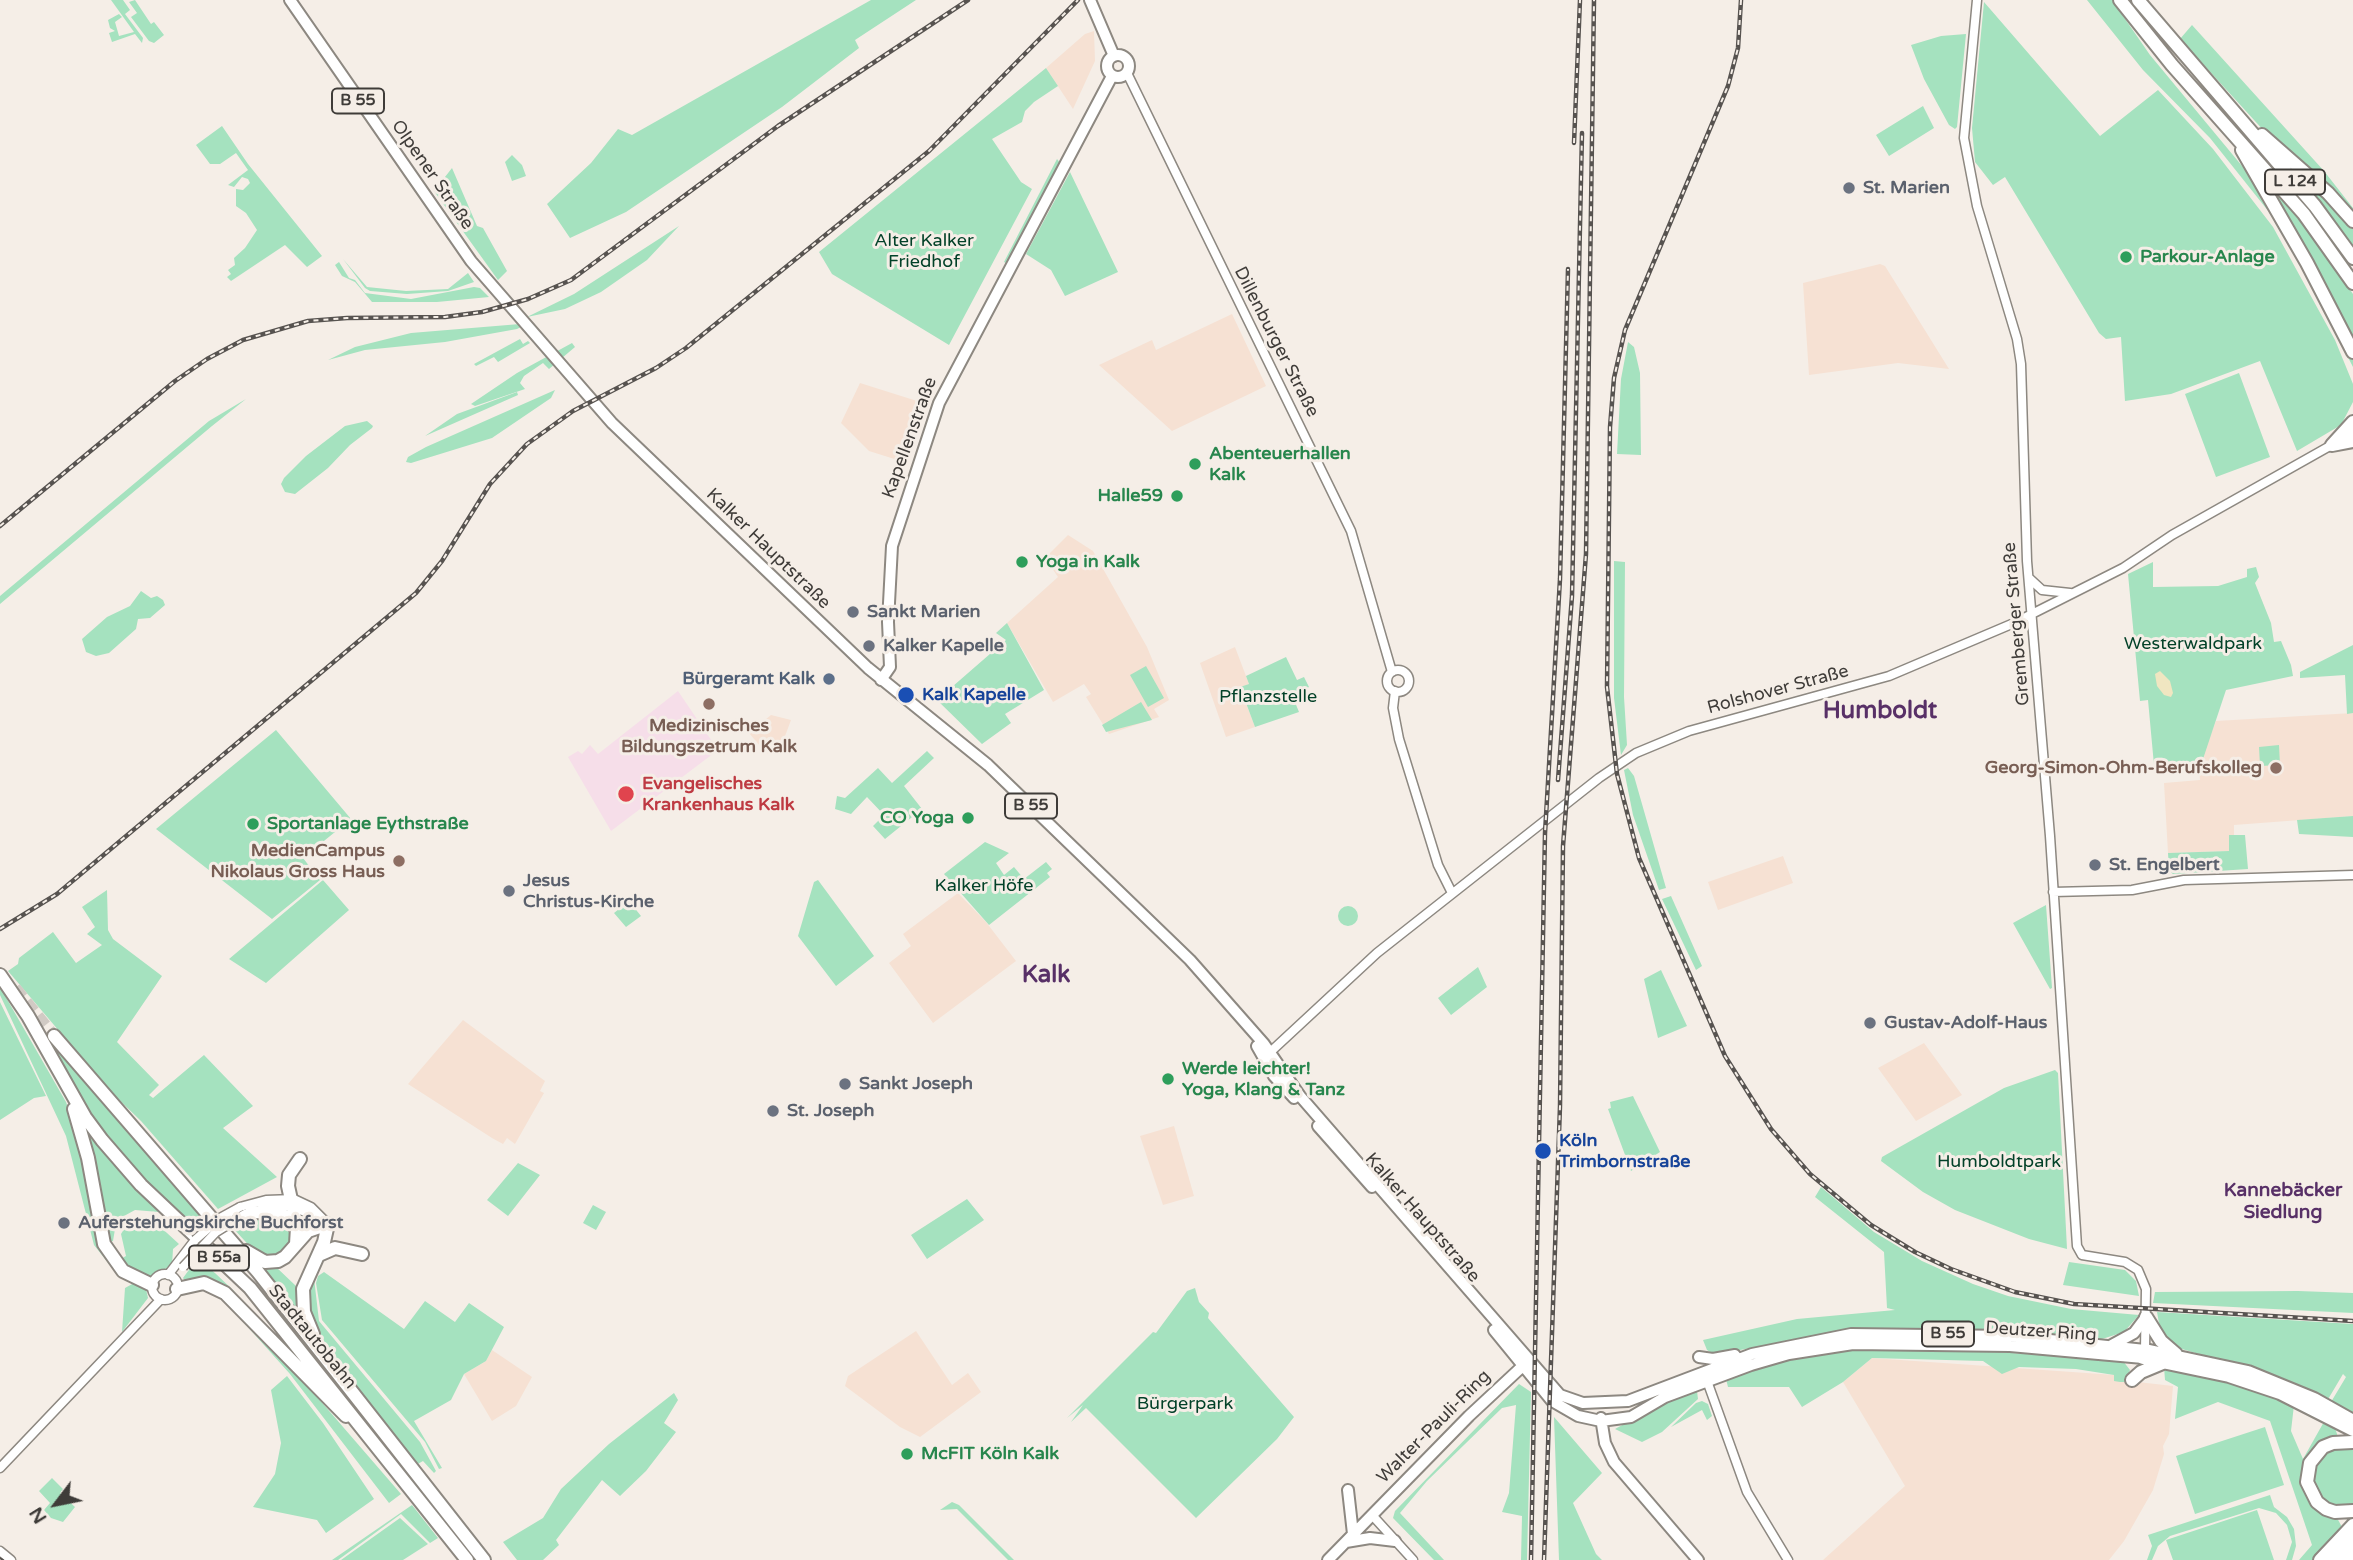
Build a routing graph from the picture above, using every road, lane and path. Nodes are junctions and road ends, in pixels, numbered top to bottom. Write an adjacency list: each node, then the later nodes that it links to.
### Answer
1 (290, 0): 14 (main road, Olpener Straße / B 55)
2 (1090, 0): 6 (main road)
3 (1977, 0): 20 (street, Gremberger Straße)
4 (2120, 0): 10 (highway, L 124)
5 (2138, 0): 9 (highway, L 124)
6 (1114, 56): 7 (main road); 8 (main road)
7 (1127, 73): 8 (main road); 25 (street, Dillenburger Straße)
8 (1112, 76): 23 (main road, Kapellenstraße)
9 (2232, 110): 11 (highway); 12 (highway, L 124)
10 (2237, 139): 13 (highway, L 124); 15 (highway)
11 (2353, 221)
12 (2353, 258)
13 (2353, 283)
14 (501, 298): 24 (main road, Kalker Hauptstraße / B 55)
15 (2351, 346)
16 (2353, 422): 19 (highway)
17 (2353, 433): 19 (street, Rolshover Straße)
18 (2353, 441): 19 (highway)
19 (2332, 444): 21 (street, Rolshover Straße)
20 (2029, 577): 21 (street); 22 (street, Gremberger Straße)
21 (2073, 593): 22 (street, Rolshover Straße)
22 (2031, 614): 30 (street, Gremberger Straße); 31 (street, Rolshover Straße)
23 (889, 665): 24 (main road); 26 (main road); 28 (main road, B 55)
24 (868, 668): 26 (main road, Kalker Hauptstraße / B 55)
25 (1392, 672): 27 (street); 27 (street)
26 (881, 680): 28 (main road, Kalker Hauptstraße / B 55)
27 (1395, 691): 31 (street)
28 (901, 695): 34 (main road, Kalker Hauptstraße / B 55)
29 (2353, 875): 30 (street)
30 (2053, 892): 46 (street, Gremberger Straße)
31 (1452, 893): 34 (street, Rolshover Straße)
32 (0, 975): 35 (highway, Stadtautobahn / B 55a)
33 (54, 1036): 40 (highway, Stadtautobahn / B 55a)
34 (1267, 1056): 53 (main road, Kalker Hauptstraße / B 55)
35 (67, 1089): 45 (highway); 63 (highway, Stadtautobahn / B 55a)
36 (300, 1158): 37 (highway)
37 (291, 1203): 38 (street); 39 (street); 41 (highway)
38 (246, 1211): 41 (highway); 44 (street, bridge)
39 (328, 1224): 41 (highway); 43 (highway)
40 (226, 1234): 41 (highway); 47 (highway, Stadtautobahn / B 55a)
41 (297, 1238)
42 (362, 1254): 43 (highway)
43 (316, 1258): 47 (highway)
44 (174, 1281): 45 (street); 45 (street); 63 (highway)
45 (156, 1294): 66 (street)
46 (2146, 1317): 48 (main road); 50 (street); 52 (highway)
47 (316, 1344): 80 (highway, Stadtautobahn / B 55a)
48 (2112, 1345): 49 (main road, Deutzer Ring / B 55); 50 (main road, Deutzer Ring / B 55)
49 (1752, 1354): 51 (main road); 54 (main road, Deutzer Ring / B 55)
50 (2144, 1354): 52 (highway, Deutzer Ring / B 55); 54 (main road, Deutzer Ring / B 55)
51 (1699, 1357)
52 (2171, 1358): 55 (highway); 57 (highway, Deutzer Ring / B 55)
53 (1525, 1363): 56 (main road, Kalker Hauptstraße / B 55); 58 (main road, Kalker Hauptstraße / B 55); 70 (main road, Walter-Pauli-Ring)
54 (1705, 1376): 56 (main road, Deutzer Ring / B 55); 59 (main road, Deutzer Ring / B 55); 84 (street)
55 (2132, 1381)
56 (1600, 1404): 61 (main road)
57 (2332, 1413): 60 (highway, Deutzer Ring / B 55); 62 (highway, Deutzer Ring / B 55)
58 (1578, 1416): 61 (main road, Kalker Hauptstraße / B 55); 65 (main road)
59 (1621, 1420): 61 (main road, Deutzer Ring / B 55); 65 (main road)
60 (2353, 1421)
61 (1601, 1422): 65 (main road)
62 (2353, 1430)
63 (365, 1432): 68 (highway, Stadtautobahn / B 55a)
64 (2353, 1442): 69 (highway)
65 (1605, 1444): 83 (main road)
66 (0, 1468)
67 (1348, 1490): 72 (main road)
68 (427, 1511): 78 (highway); 79 (highway, Stadtautobahn / B 55a)
69 (2353, 1511)
70 (1371, 1515): 72 (main road, Walter-Pauli-Ring); 74 (street)
71 (2353, 1525): 85 (highway)
72 (1349, 1538): 74 (main road); 81 (main road, Walter-Pauli-Ring)
73 (2353, 1540): 86 (highway)
74 (1395, 1541): 82 (street)
75 (0, 1551): 77 (street)
76 (2353, 1555): 87 (highway)
77 (11, 1560)
78 (458, 1560)
79 (467, 1560)
80 (484, 1560)
81 (1328, 1560)
82 (1413, 1560)
83 (1698, 1560)
84 (1788, 1560)
85 (2320, 1560)
86 (2334, 1560)
87 (2348, 1560)

